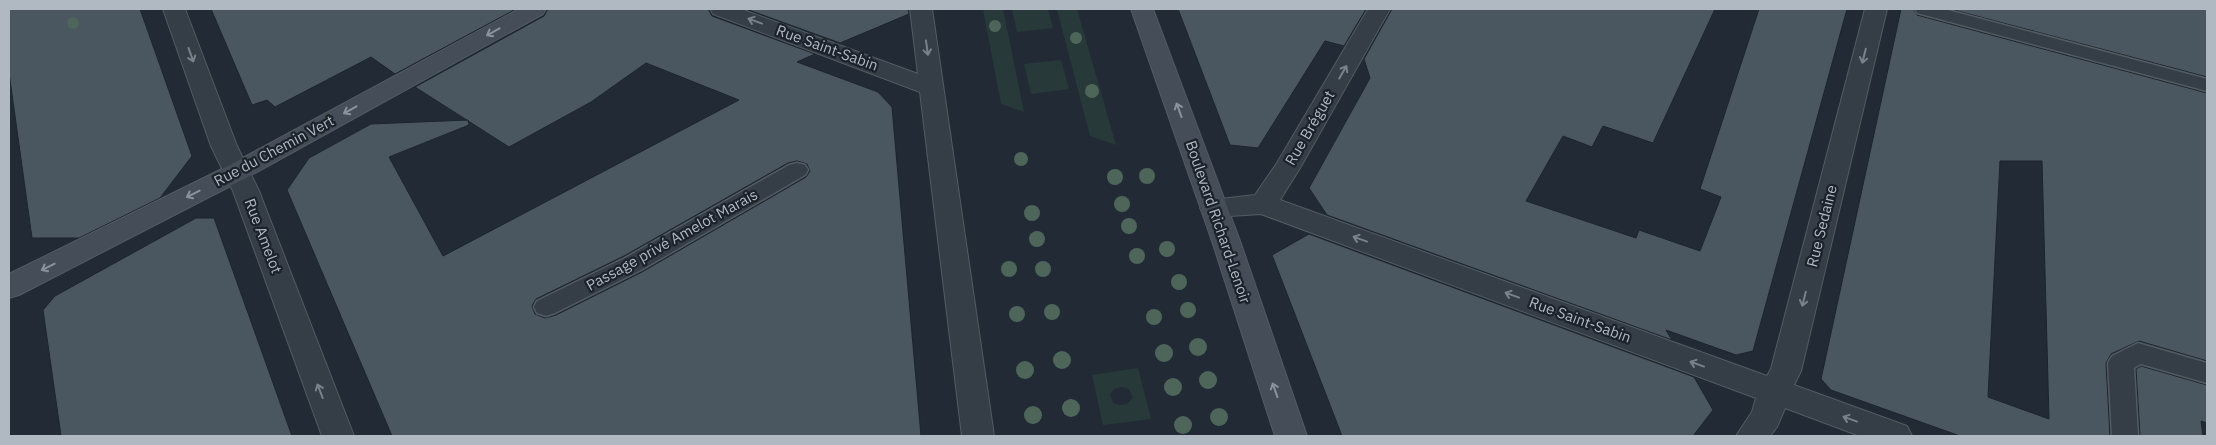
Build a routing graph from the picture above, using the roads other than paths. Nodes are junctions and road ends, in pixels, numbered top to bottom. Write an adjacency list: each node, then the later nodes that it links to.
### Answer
1 (174, 9): 12 (street, Rue Amelot, one-way to 12)
2 (536, 9): 12 (street, Rue du Chemin Vert, one-way to 12)
3 (721, 9): 10 (street, Rue Saint-Sabin, one-way to 3)
4 (921, 9): 10 (street, one-way to 10)
5 (1142, 9): 14 (street, Boulevard Richard-Lenoir, one-way to 5)
6 (1380, 9): 13 (street, Rue Bréguet, one-way to 6)
7 (1876, 9): 18 (street, Rue Sedaine, one-way to 18)
8 (1924, 9): 9 (lane)
9 (2207, 85)
10 (932, 88): 20 (street)
11 (797, 170): 16 (lane, Passage privé Amelot Marais)
12 (237, 172): 15 (street, Rue du Chemin Vert, one-way to 15); 19 (street, Rue Amelot, one-way to 12)
13 (1264, 204): 14 (street); 18 (street, Rue Saint-Sabin, one-way to 13)
14 (1214, 208): 21 (street, Boulevard Richard-Lenoir, one-way to 14)
15 (9, 287)
16 (546, 307)
17 (2207, 373): 24 (lane)
18 (1774, 391): 22 (street, Rue Sedaine); 23 (street, Rue Saint-Sabin, one-way to 18)
19 (338, 436)
20 (978, 436)
21 (1291, 436)
22 (1752, 436)
23 (1896, 436)
24 (2125, 436)

